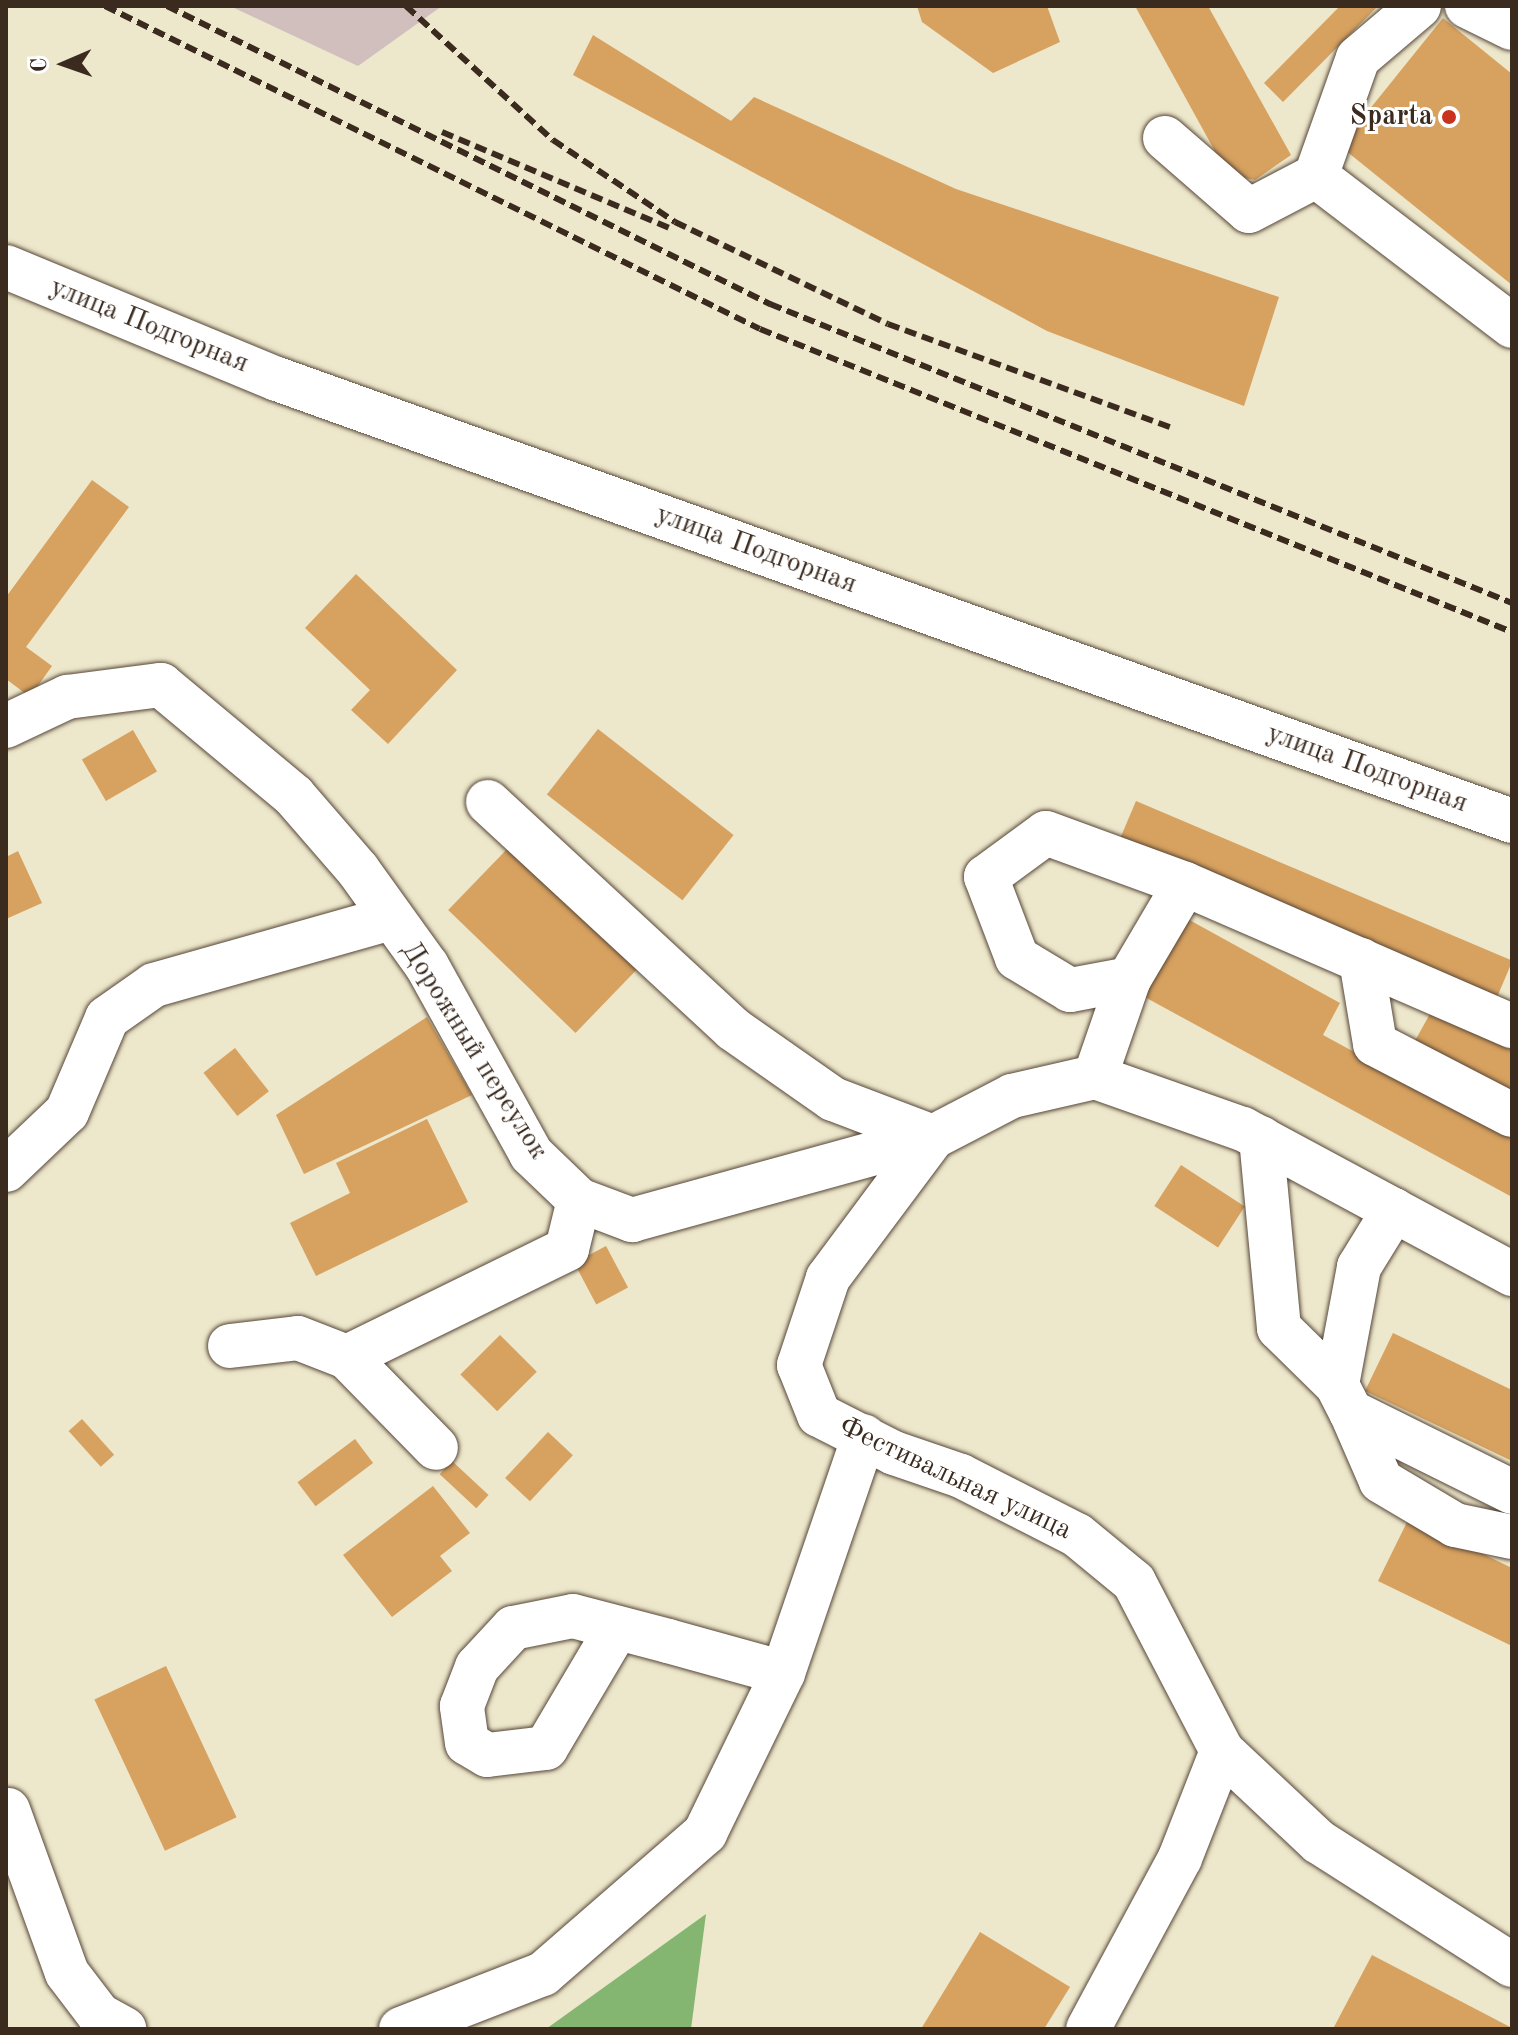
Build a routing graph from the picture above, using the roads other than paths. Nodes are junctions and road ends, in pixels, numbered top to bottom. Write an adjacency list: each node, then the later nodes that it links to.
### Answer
1 (1419, 6): 5 (street)
2 (1467, 6): 3 (street)
3 (1512, 28)
4 (1165, 138): 5 (street)
5 (1316, 176): 7 (street)
6 (6, 267): 10 (street, улица Подгорная)
7 (1512, 326)
8 (6, 726): 12 (street, Дорожный переулок)
9 (488, 802): 18 (street)
10 (1512, 821)
11 (1185, 884): 13 (street); 14 (street); 14 (street)
12 (390, 918): 20 (street); 21 (street, Дорожный переулок)
13 (1361, 960): 15 (street); 17 (street)
14 (1129, 979): 16 (street)
15 (1512, 1026)
16 (1095, 1077): 18 (street); 19 (street)
17 (1512, 1115)
18 (933, 1137): 21 (street, Дорожный переулок); 27 (street, Фестивальная улица)
19 (1261, 1138): 22 (street); 26 (street)
20 (6, 1170)
21 (579, 1200): 25 (street)
22 (1394, 1210): 23 (street); 26 (street)
23 (1512, 1274)
24 (230, 1346): 25 (street)
25 (347, 1357): 28 (street)
26 (1344, 1398): 29 (street); 30 (street)
27 (864, 1436): 32 (street); 33 (street, Фестивальная улица)
28 (436, 1448)
29 (1512, 1492)
30 (1512, 1537)
31 (617, 1628): 32 (street)
32 (783, 1673): 37 (street)
33 (1222, 1751): 35 (street, Фестивальная улица); 38 (street)
34 (8, 1810): 36 (street)
35 (1512, 1965)
36 (124, 2029)
37 (401, 2029)
38 (1088, 2029)

